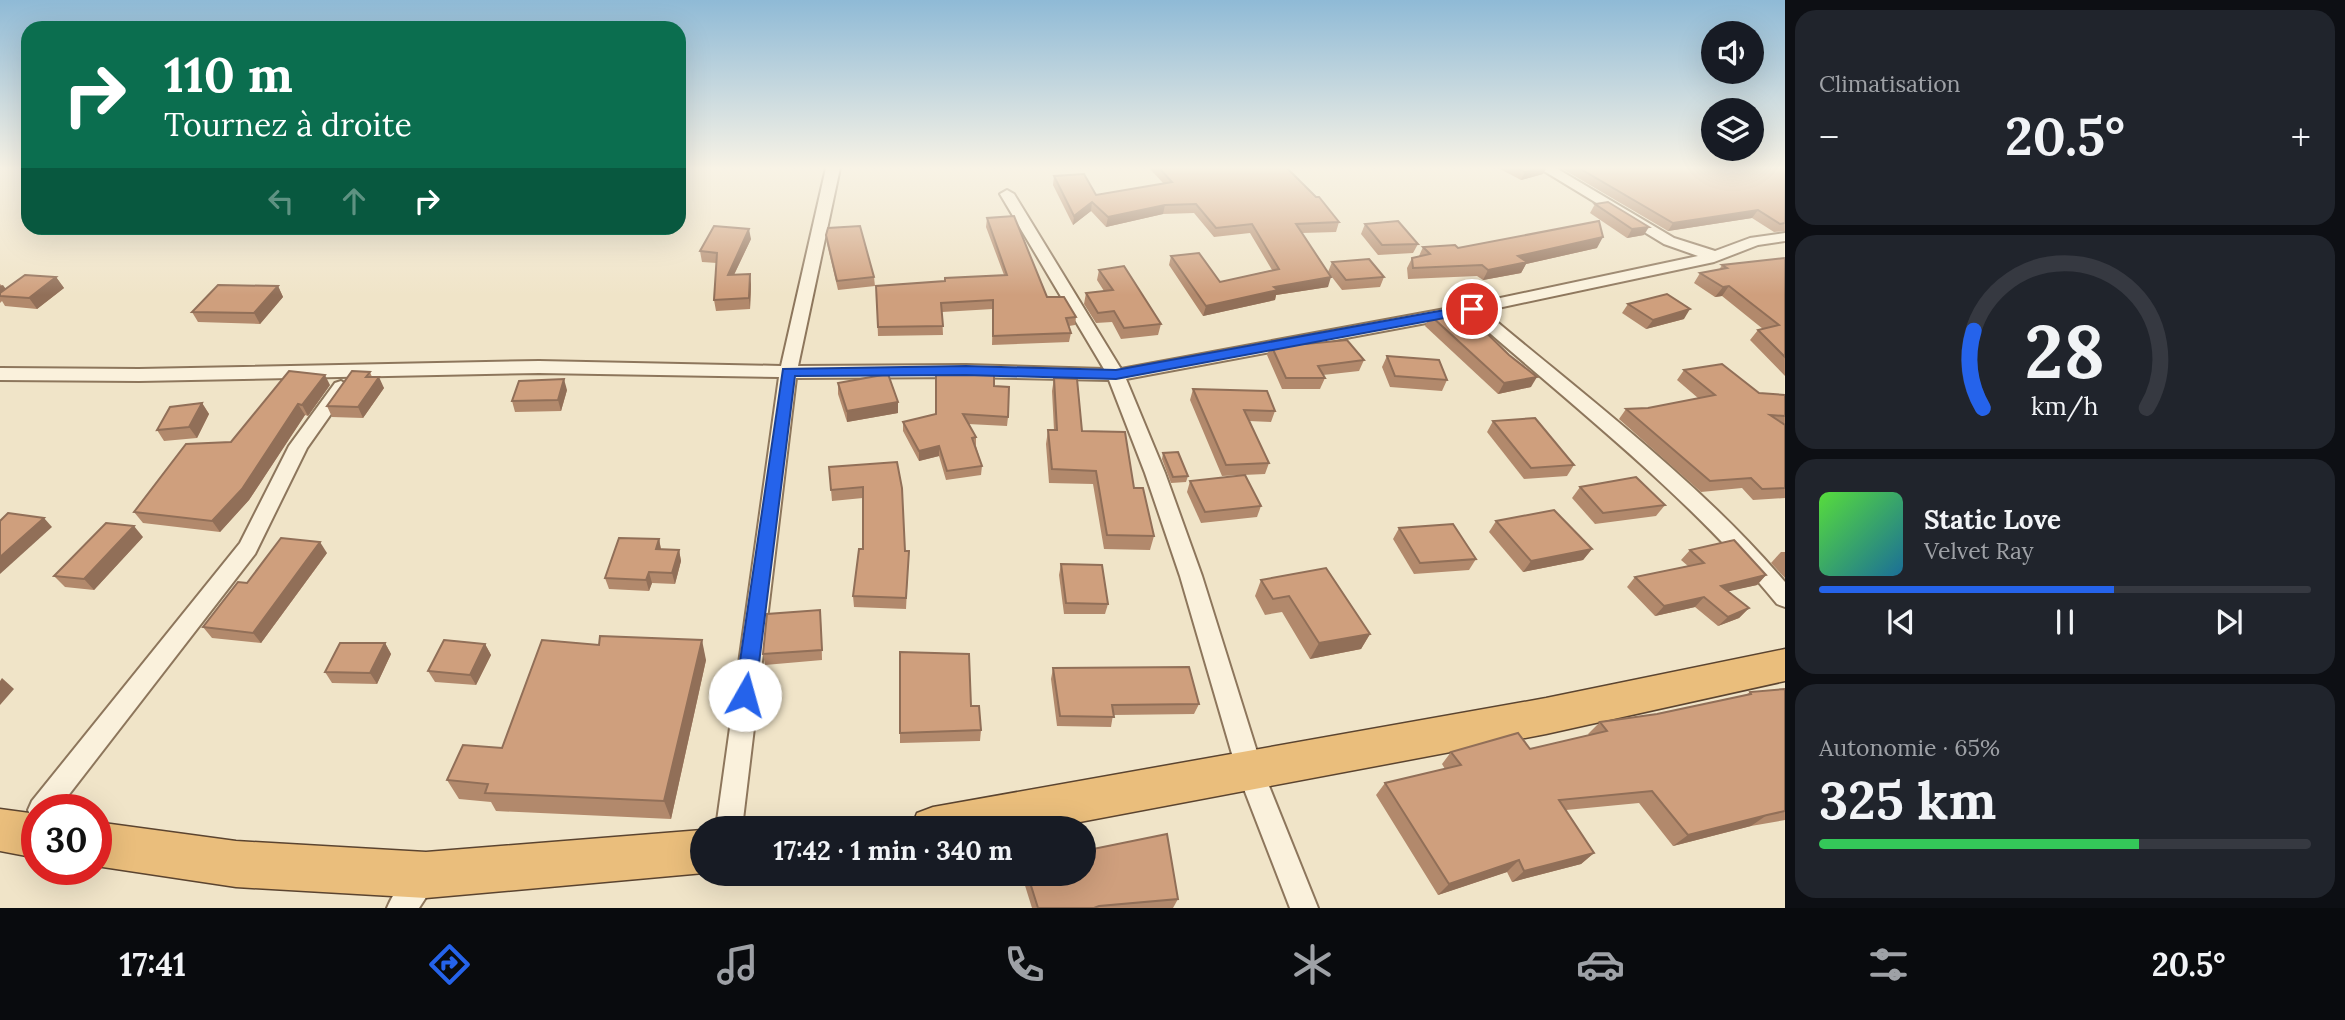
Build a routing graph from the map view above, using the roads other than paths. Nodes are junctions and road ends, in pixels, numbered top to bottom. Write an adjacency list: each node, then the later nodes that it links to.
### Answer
1 (827, 210): 10 (street)
2 (1017, 210): 12 (street)
3 (1616, 210): 5 (street)
4 (1785, 237): 6 (street)
5 (1669, 242): 6 (street); 7 (street)
6 (1714, 257): 7 (street)
7 (1684, 262): 8 (street)
8 (1472, 309): 12 (street); 13 (street)
9 (352, 372): 10 (street); 11 (street); 16 (street)
10 (789, 372): 12 (street); 17 (street)
11 (0, 374)
12 (1116, 375): 15 (street)
13 (1785, 598)
14 (1785, 665): 15 (highway)
15 (1250, 771): 18 (highway); 22 (street)
16 (53, 794)
17 (730, 816)
18 (1000, 816)
19 (112, 847): 21 (highway)
20 (690, 854): 21 (highway)
21 (414, 892)
22 (1304, 908)

